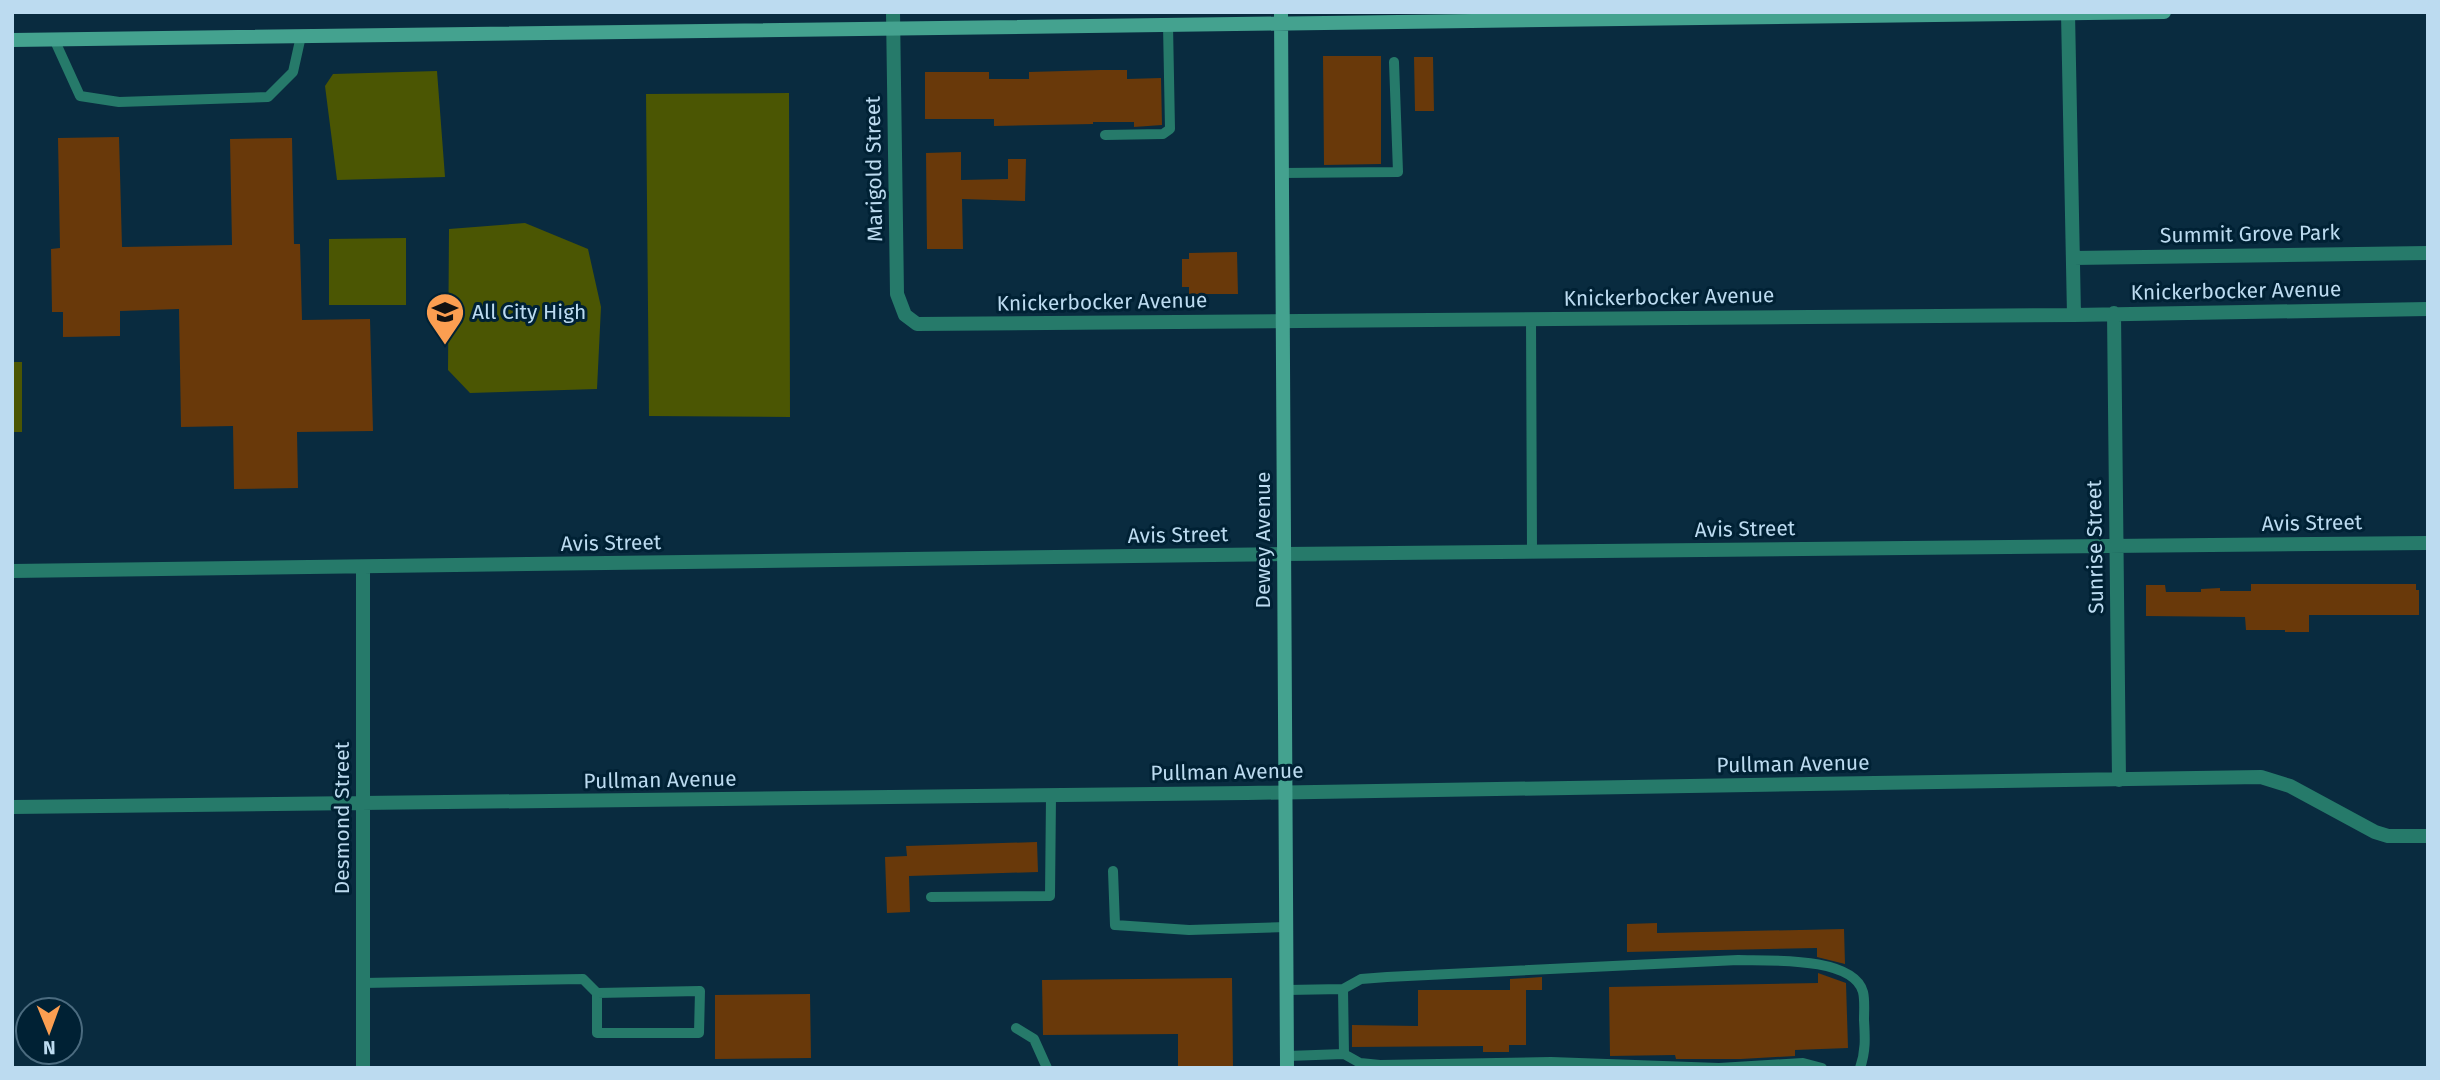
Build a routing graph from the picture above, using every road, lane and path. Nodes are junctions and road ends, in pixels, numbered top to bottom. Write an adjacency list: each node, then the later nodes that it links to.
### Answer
1 (893, 12): 7 (street, Marigold Street)
2 (2164, 12): 3 (street)
3 (2068, 13): 4 (street); 15 (street)
4 (1846, 14): 5 (street)
5 (1281, 18): 6 (street); 13 (street, Dewey Avenue)
6 (1168, 25): 7 (street); 12 (lane)
7 (894, 28): 8 (street); 20 (street, Marigold Street)
8 (301, 36): 9 (street); 9 (lane)
9 (54, 39): 10 (street)
10 (12, 40)
11 (1394, 62): 13 (lane)
12 (1105, 135)
13 (1282, 173): 21 (street, Dewey Avenue)
14 (2428, 253): 15 (street, Summit Grove Park)
15 (2073, 258): 18 (street)
16 (2428, 309): 17 (street, Knickerbocker Avenue)
17 (2114, 313): 18 (street, Knickerbocker Avenue); 23 (street, Sunrise Street)
18 (2074, 314): 19 (street, Knickerbocker Avenue)
19 (1531, 319): 21 (street, Knickerbocker Avenue); 24 (lane)
20 (911, 321): 21 (street, Knickerbocker Avenue)
21 (1283, 321): 25 (street, Dewey Avenue)
22 (2428, 542): 23 (street, Avis Street)
23 (2116, 546): 24 (street, Avis Street); 28 (street, Sunrise Street)
24 (1532, 552): 25 (street, Avis Street)
25 (1284, 554): 26 (street, Avis Street); 29 (street, Dewey Avenue)
26 (363, 568): 27 (street, Avis Street); 31 (street, Desmond Street)
27 (12, 571)
28 (2119, 780): 29 (street, Pullman Avenue); 33 (street, Pullman Avenue)
29 (1286, 793): 30 (street, Pullman Avenue); 36 (street, Dewey Avenue)
30 (1051, 796): 31 (street, Pullman Avenue); 35 (lane)
31 (363, 804): 32 (street, Pullman Avenue); 37 (street, Desmond Street)
32 (12, 807)
33 (2428, 836)
34 (1113, 871): 36 (lane)
35 (931, 897)
36 (1286, 927): 39 (street, Dewey Avenue)
37 (363, 983): 40 (lane); 44 (street, Desmond Street)
38 (1343, 989): 39 (lane); 42 (lane); 47 (lane)
39 (1287, 990): 43 (street, Dewey Avenue)
40 (597, 993): 40 (lane)
41 (1016, 1028): 45 (lane)
42 (1345, 1054): 43 (lane); 46 (lane)
43 (1287, 1062)
44 (363, 1068)
45 (1047, 1068)
46 (1822, 1068)
47 (1860, 1068)

